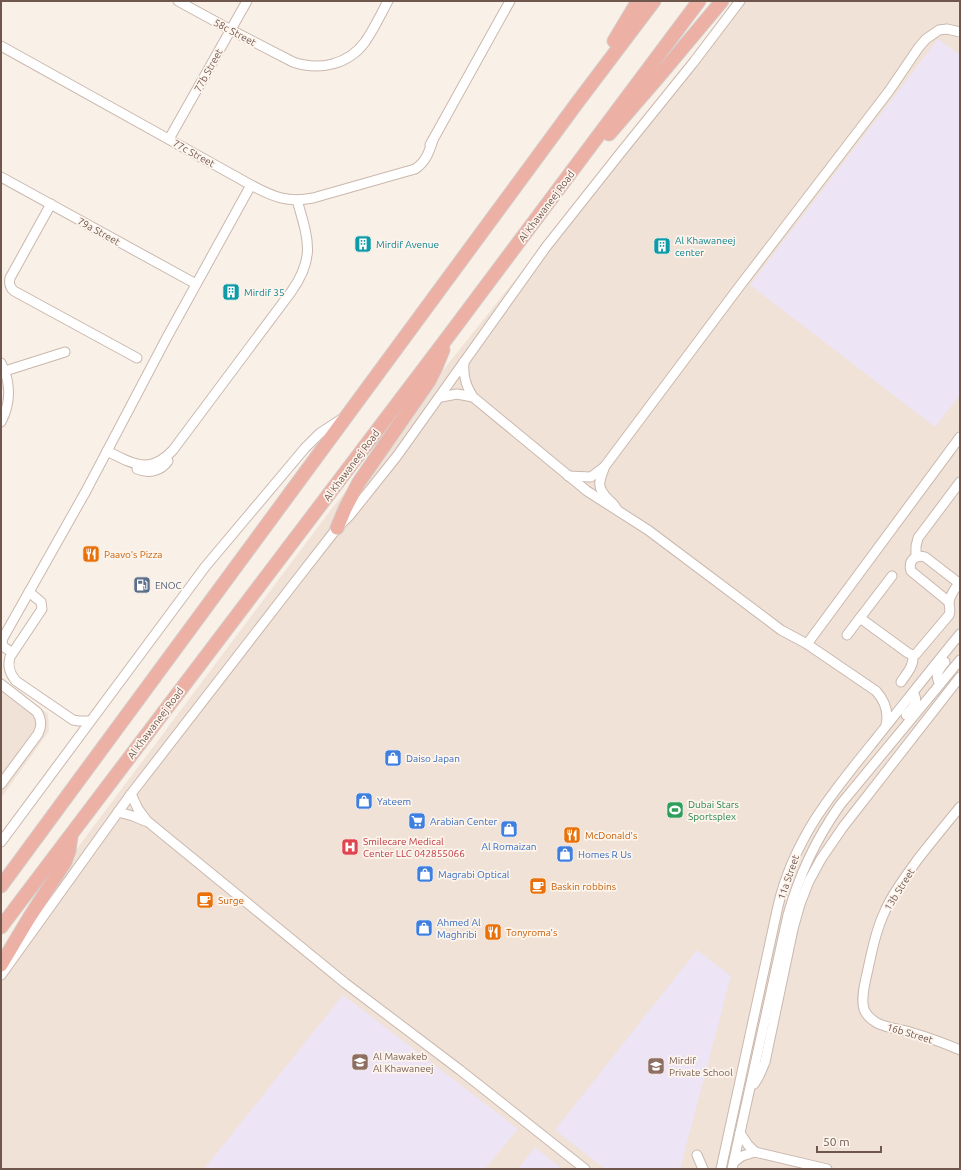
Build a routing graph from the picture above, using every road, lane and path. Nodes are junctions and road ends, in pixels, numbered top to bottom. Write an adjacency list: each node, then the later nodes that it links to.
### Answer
1 (178, 1): 10 (street, 58c Street)
2 (247, 1): 10 (street, 77b Street)
3 (388, 1): 10 (street, 58c Street)
4 (510, 1): 18 (street, 77c Street)
5 (638, 1): 13 (highway)
6 (654, 1): 13 (highway)
7 (699, 1): 15 (highway, Al Khawaneej Road)
8 (722, 1): 15 (highway)
9 (740, 1): 24 (street)
10 (231, 30): 14 (street, 77b Street)
11 (960, 32): 32 (street)
12 (1, 46): 14 (street, 77c Street)
13 (577, 103): 28 (highway)
14 (169, 139): 17 (street, 77c Street)
15 (571, 172): 21 (highway, Al Khawaneej Road)
16 (1, 178): 19 (street, 79a Street)
17 (251, 185): 18 (street, 77c Street); 20 (street)
18 (297, 200): 31 (street)
19 (51, 204): 20 (street, 79a Street); 23 (street)
20 (196, 284): 31 (street)
21 (447, 338): 36 (highway); 63 (highway, Al Khawaneej Road)
22 (65, 352): 25 (street)
23 (137, 358)
24 (464, 362): 26 (street); 27 (street)
25 (3, 367): 29 (street)
26 (440, 397): 27 (street); 36 (street)
27 (472, 397): 33 (street)
28 (347, 415): 55 (street); 65 (highway)
29 (1, 422)
30 (960, 437): 45 (street)
31 (107, 451): 40 (street)
32 (605, 466): 33 (street); 35 (street)
33 (568, 476): 35 (street)
34 (960, 482): 37 (street)
35 (617, 510): 45 (street)
36 (337, 528): 59 (street)
37 (916, 556): 39 (street); 41 (street)
38 (892, 576): 42 (street)
39 (960, 583): 41 (street)
40 (29, 592): 47 (street); 47 (street)
41 (949, 602): 48 (street)
42 (860, 618): 44 (street); 48 (street)
43 (960, 634): 54 (street, 11a Street)
44 (847, 635)
45 (807, 644): 56 (street)
46 (960, 644): 53 (street)
47 (12, 652): 55 (street)
48 (913, 655): 51 (street)
49 (960, 660): 53 (street, 11a Street)
50 (960, 677): 71 (street, 11a Street)
51 (901, 682)
52 (1, 684): 58 (street)
53 (940, 684): 57 (street, 11a Street)
54 (913, 693): 56 (street, 11a Street); 57 (street)
55 (90, 721): 64 (street)
56 (885, 727): 78 (street, 11a Street)
57 (885, 750): 71 (street, 11a Street)
58 (1, 784)
59 (131, 794): 61 (street); 62 (street)
60 (960, 807): 69 (street, 13b Street)
61 (118, 812): 62 (street); 68 (street)
62 (147, 822): 76 (street)
63 (71, 834): 66 (highway, Al Khawaneej Road); 67 (highway)
64 (1, 842)
65 (1, 886)
66 (1, 927)
67 (1, 965)
68 (1, 975)
69 (864, 1009): 70 (street, 16b Street)
70 (960, 1049)
71 (750, 1088): 72 (street, 11a Street)
72 (740, 1133): 73 (street); 75 (street, 11a Street)
73 (755, 1152): 75 (street); 79 (street)
74 (697, 1155): 77 (street)
75 (733, 1165)
76 (585, 1169)
77 (703, 1169)
78 (721, 1169)
79 (827, 1169)

